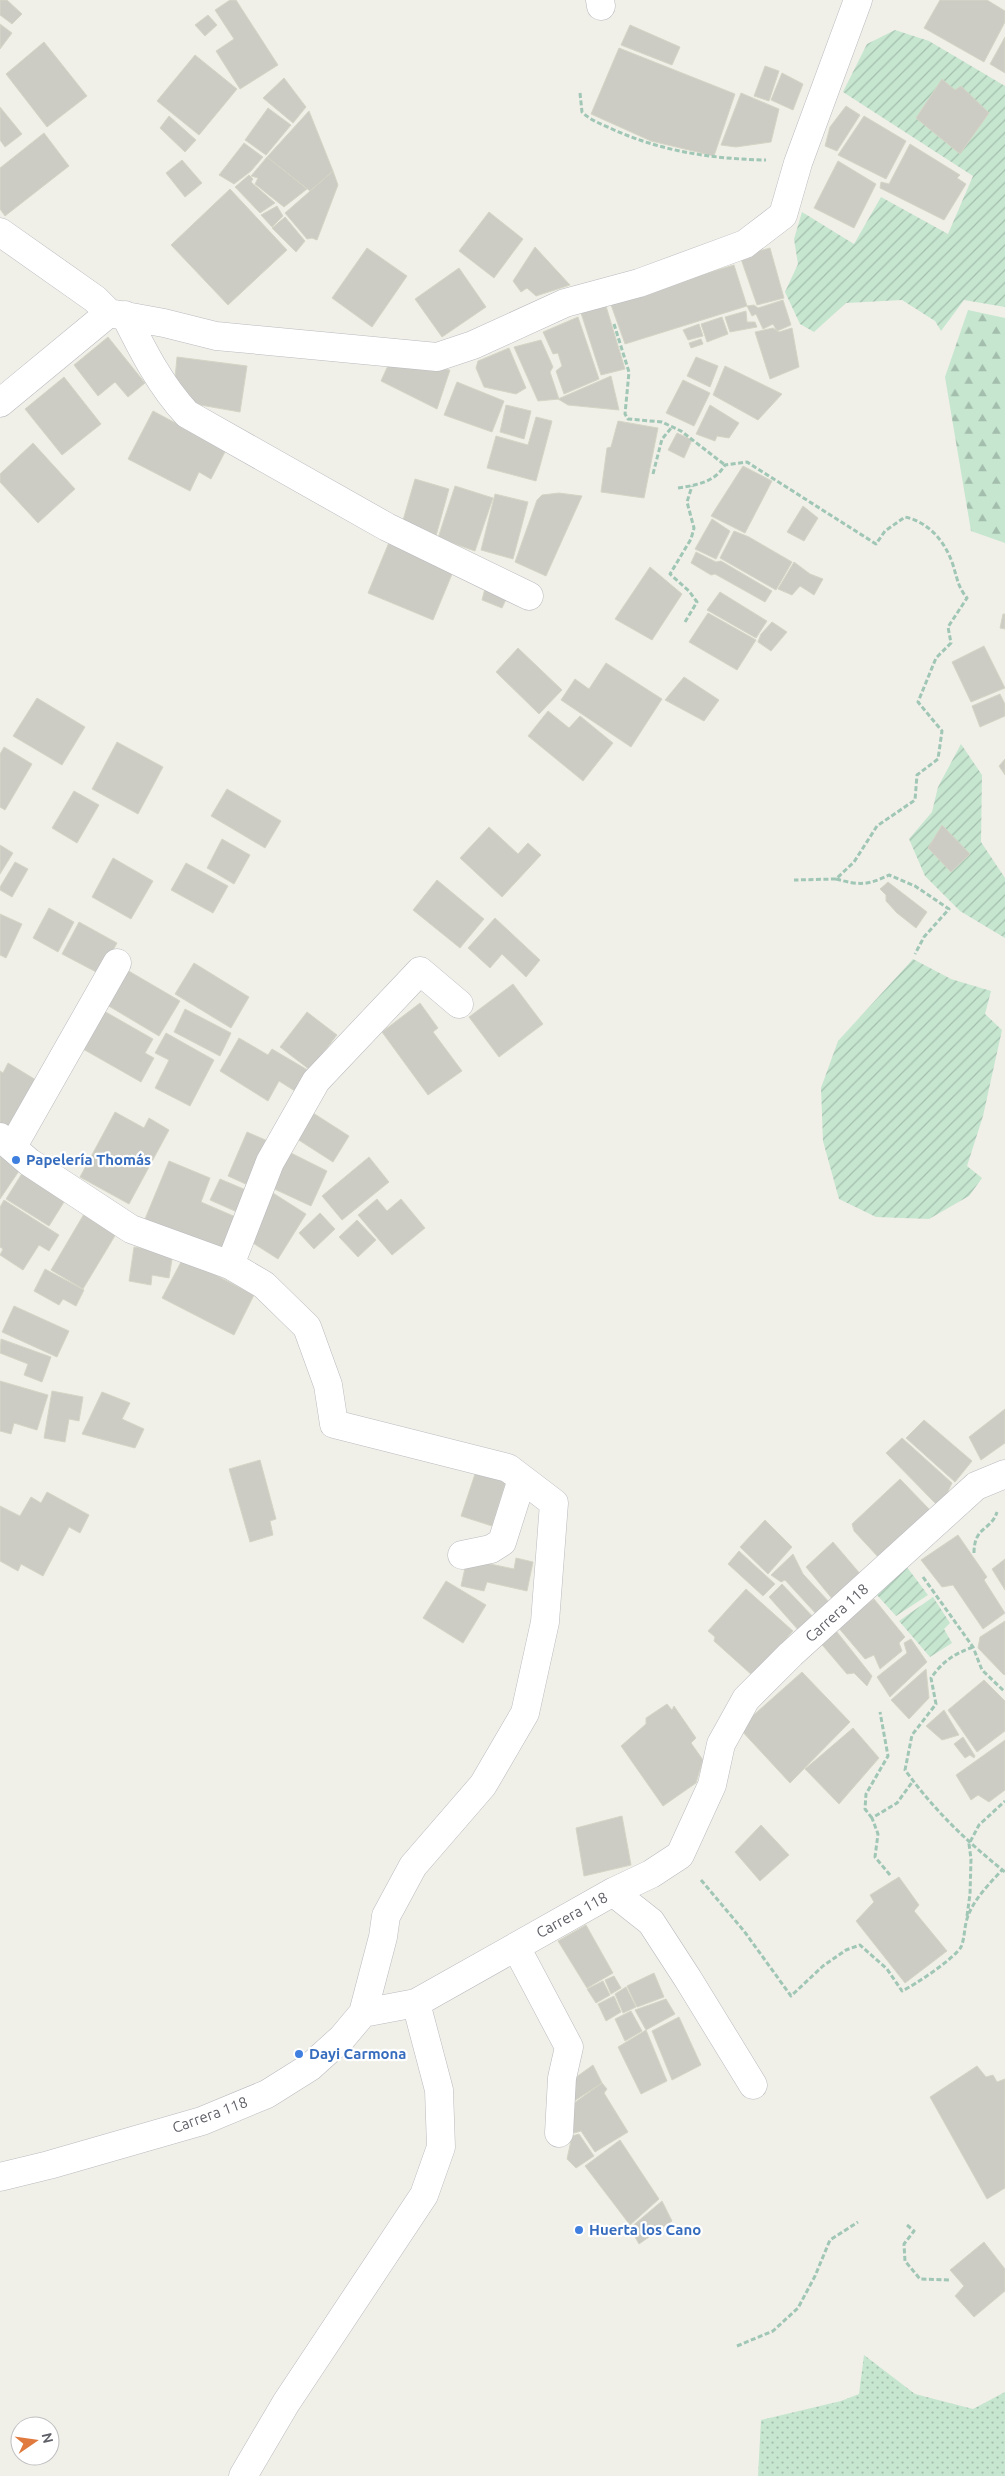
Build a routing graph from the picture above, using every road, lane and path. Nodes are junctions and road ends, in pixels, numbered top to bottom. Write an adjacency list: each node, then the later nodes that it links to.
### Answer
1 (858, 0): 3 (street)
2 (580, 93): 3 (path)
3 (798, 163): 5 (street)
4 (0, 232): 6 (street)
5 (604, 292): 6 (street); 8 (path)
6 (117, 314): 7 (street); 13 (street)
7 (0, 403)
8 (672, 427): 9 (path); 10 (path)
9 (725, 465): 11 (path); 15 (path)
10 (653, 474)
11 (692, 486): 12 (path); 14 (path)
12 (678, 488)
13 (530, 596)
14 (685, 622)
15 (836, 879): 16 (path); 17 (path)
16 (794, 880)
17 (915, 954)
18 (117, 963): 20 (street)
19 (459, 1004): 21 (street)
20 (6, 1142): 21 (street)
21 (230, 1265): 23 (street)
22 (1005, 1474): 24 (street, Carrera 118)
23 (522, 1478): 25 (street); 40 (street)
24 (904, 1553): 26 (path); 33 (street, Carrera 118)
25 (462, 1555)
26 (973, 1647): 27 (path); 29 (path)
27 (1005, 1692)
28 (880, 1712): 31 (path)
29 (913, 1781): 31 (path); 32 (path)
30 (1005, 1802): 32 (path)
31 (872, 1818): 35 (path)
32 (969, 1844): 34 (path); 37 (path)
33 (680, 1855): 36 (street, Carrera 118); 37 (path)
34 (1004, 1871): 37 (path)
35 (890, 1875)
36 (613, 1892): 38 (street, Carrera 118); 41 (street)
37 (965, 1928)
38 (516, 1947): 39 (street, Carrera 118); 42 (street)
39 (416, 2003): 40 (street, Carrera 118); 48 (street)
40 (363, 2013): 43 (street, Carrera 118)
41 (753, 2085)
42 (559, 2133)
43 (0, 2177)
44 (858, 2222): 47 (path)
45 (907, 2225): 46 (path)
46 (950, 2280)
47 (736, 2346)
48 (243, 2476)

